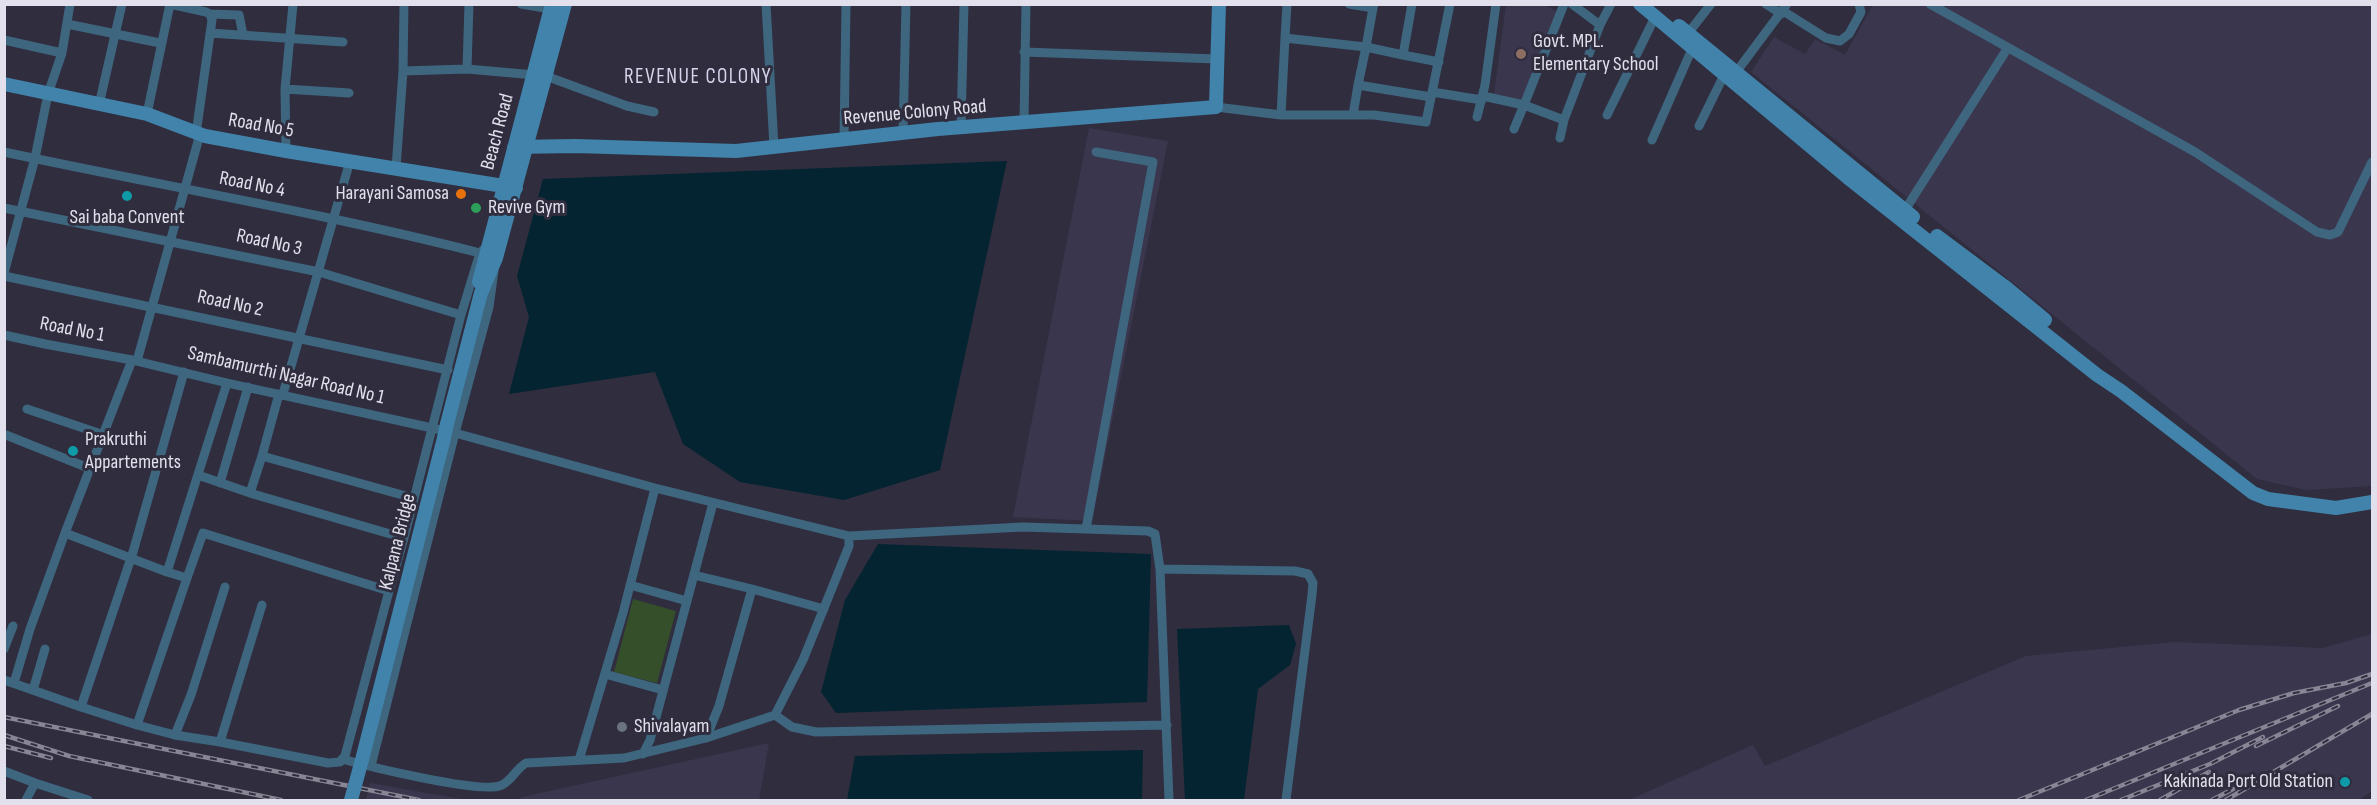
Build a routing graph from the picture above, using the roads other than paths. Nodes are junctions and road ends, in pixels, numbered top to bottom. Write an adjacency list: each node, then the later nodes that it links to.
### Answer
1 (122, 4): 36 (street)
2 (170, 4): 32 (street); 43 (street)
3 (293, 4): 39 (street)
4 (404, 4): 52 (street)
5 (469, 4): 51 (street)
6 (521, 4): 29 (street)
7 (565, 4): 54 (street, Beach Road)
8 (766, 4): 82 (street)
9 (846, 4): 79 (street)
10 (906, 4): 76 (street)
11 (964, 4): 74 (street)
12 (1026, 4): 46 (street)
13 (1219, 4): 49 (street)
14 (1287, 4): 38 (street)
15 (1349, 4): 28 (street)
16 (1412, 4): 48 (street)
17 (1450, 4): 50 (street)
18 (1496, 4): 61 (street)
19 (1564, 4): 63 (street)
20 (1572, 4): 34 (street)
21 (1611, 4): 34 (street)
22 (1640, 4): 31 (street)
23 (1710, 4): 41 (street)
24 (1766, 4): 30 (street)
25 (1859, 4): 30 (street)
26 (1930, 4): 45 (street)
27 (69, 5): 33 (street)
28 (1373, 6): 44 (street)
29 (551, 7): 54 (street, Beach Road)
30 (1784, 10): 53 (street)
31 (1654, 11): 41 (street); 68 (street)
32 (210, 14): 35 (street); 37 (street)
33 (67, 24): 36 (street); 47 (street)
34 (1600, 25): 71 (street)
35 (210, 33): 37 (street); 77 (street)
36 (116, 34): 43 (street); 62 (street)
37 (243, 35): 39 (street)
38 (1285, 38): 44 (street); 67 (street)
39 (290, 39): 42 (street); 57 (street)
40 (4, 40): 47 (street)
41 (1688, 41): 53 (street); 80 (street)
42 (343, 42)
43 (160, 43): 66 (street)
44 (1366, 47): 48 (street); 56 (street)
45 (2007, 49): 88 (street); 94 (street)
46 (1024, 52): 49 (street); 72 (street)
47 (62, 53): 59 (street)
48 (1403, 55): 50 (street)
49 (1217, 59): 64 (street)
50 (1439, 62): 60 (street)
51 (467, 69): 52 (street); 54 (street)
52 (403, 71): 89 (street)
53 (1731, 73): 73 (street); 94 (street); 111 (street)
54 (539, 76): 65 (street); 81 (street, Beach Road)
55 (4, 84): 59 (street, Road No 5)
56 (1358, 85): 60 (street); 69 (street)
57 (285, 89): 58 (street); 83 (street)
58 (349, 93)
59 (48, 94): 62 (street, Road No 5); 86 (street)
60 (1432, 95): 61 (street); 69 (street)
61 (1482, 98): 63 (street); 70 (street)
62 (99, 105): 66 (street, Road No 5)
63 (1524, 105): 71 (street); 75 (street)
64 (1216, 107): 67 (street); 72 (street, Revenue Colony Road)
65 (654, 112)
66 (147, 114): 77 (street, Road No 5)
67 (1281, 115): 69 (street)
68 (1607, 115)
69 (1353, 116)
70 (1478, 117)
71 (1564, 120): 78 (street)
72 (1024, 122): 74 (street, Revenue Colony Road)
73 (1699, 126)
74 (961, 127): 76 (street, Revenue Colony Road)
75 (1514, 129)
76 (903, 133): 79 (street, Revenue Colony Road)
77 (198, 134): 83 (street, Road No 5); 91 (street)
78 (1560, 138)
79 (844, 139): 82 (street, Revenue Colony Road)
80 (1652, 140)
81 (521, 147): 82 (street, Revenue Colony Road); 90 (street, Beach Road)
82 (774, 147)
83 (286, 151): 87 (street, Road No 5)
84 (4, 152): 86 (street, Road No 4)
85 (1096, 152): 127 (street)
86 (35, 158): 91 (street, Road No 4); 93 (street)
87 (350, 161): 89 (street, Road No 5); 95 (street)
88 (2373, 162)
89 (396, 168): 90 (street, Road No 5)
90 (510, 186): 97 (street, Beach Road); 98 (street, Beach Road)
91 (184, 190): 95 (street, Road No 4); 96 (street)
92 (4, 208): 93 (street, Road No 3)
93 (22, 210): 96 (street, Road No 3); 100 (street)
94 (1905, 210): 111 (street)
95 (334, 218): 97 (street, Road No 4); 99 (street)
96 (169, 241): 99 (street, Road No 3); 102 (street)
97 (484, 249): 101 (street, Beach Road); 103 (street)
98 (496, 258): 101 (street, Beach Road); 115 (street)
99 (319, 272): 103 (street, Road No 3); 105 (street)
100 (4, 274): 102 (street, Road No 2)
101 (481, 293): 115 (street, Kalpana Bridge)
102 (152, 306): 105 (street, Road No 2); 106 (street)
103 (461, 315): 107 (street)
104 (6, 337): 106 (street, Road No 1)
105 (300, 338): 107 (street, Road No 2); 112 (street)
106 (135, 361): 108 (street, Sambamurthi Nagar Road No 1); 117 (street)
107 (448, 370): 114 (street)
108 (184, 372): 109 (street, Sambamurthi Nagar Road No 1); 131 (street)
109 (227, 383): 110 (street, Sambamurthi Nagar Road No 1); 120 (street)
110 (248, 387): 112 (street, Sambamurthi Nagar Road No 1); 121 (street)
111 (2121, 391): 126 (street)
112 (281, 394): 114 (street, Sambamurthi Nagar Road No 1); 118 (street)
113 (27, 409): 117 (street)
114 (432, 428): 115 (street, Sambamurthi Nagar Road No 1); 124 (street)
115 (449, 432): 122 (street, Sambamurthi Nagar Road No 1); 160 (street, Kalpana Bridge)
116 (6, 435): 119 (street)
117 (104, 435): 119 (street)
118 (262, 456): 123 (street); 124 (street)
119 (91, 469): 128 (street)
120 (198, 476): 121 (street); 133 (street)
121 (220, 483): 123 (street)
122 (655, 488): 125 (street, Sambamurthi Nagar Road No 1); 136 (street)
123 (250, 493): 130 (street)
124 (413, 498): 130 (street)
125 (713, 502): 129 (street, Sambamurthi Nagar Road No 1); 134 (street)
126 (2373, 502)
127 (1086, 529): 129 (street, Sambamurthi Nagar Road No 1); 132 (street, Sambamurthi Nagar Road No 1)
128 (64, 533): 131 (street); 147 (street)
129 (849, 536): 142 (street)
130 (404, 538): 139 (street)
131 (131, 558): 133 (street); 150 (street)
132 (1160, 569): 153 (street); 167 (street)
133 (167, 572): 135 (street)
134 (694, 575): 138 (street); 140 (street)
135 (187, 578): 139 (street); 152 (street)
136 (630, 585): 140 (street); 146 (street)
137 (225, 586): 154 (street)
138 (752, 590): 142 (street); 155 (street)
139 (389, 591): 158 (street)
140 (687, 601): 149 (street)
141 (262, 605): 156 (street)
142 (824, 609): 151 (street)
143 (13, 626): 144 (street)
144 (4, 649)
145 (45, 649): 148 (street)
146 (605, 674): 149 (street); 159 (street)
147 (9, 682): 148 (street)
148 (33, 690): 150 (street)
149 (663, 690): 157 (street)
150 (81, 706): 152 (street)
151 (775, 715): 153 (street); 155 (street)
152 (137, 725): 154 (street)
153 (1167, 725): 166 (street)
154 (175, 735): 156 (street)
155 (706, 738): 157 (street)
156 (220, 742): 158 (street)
157 (644, 754): 159 (street)
158 (342, 759): 160 (street)
159 (579, 760): 160 (street)
160 (367, 761): 165 (street, Kalpana Bridge, bridge)
161 (4, 771): 162 (street)
162 (35, 783): 163 (street); 164 (street)
163 (26, 801)
164 (88, 801)
165 (351, 801)
166 (1169, 801)
167 (1286, 801)

